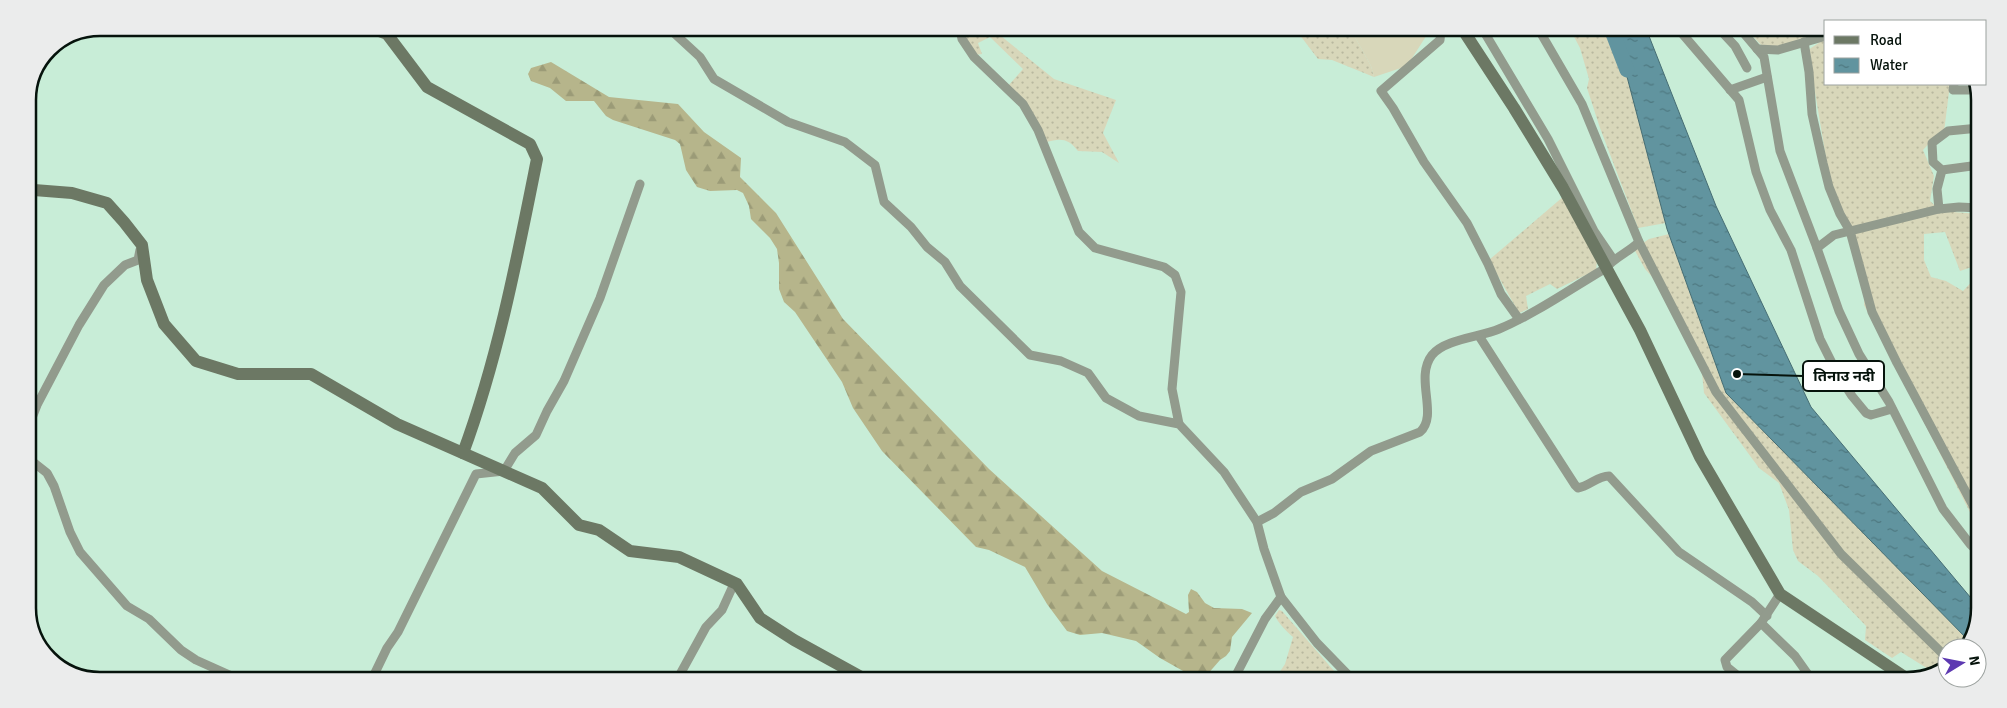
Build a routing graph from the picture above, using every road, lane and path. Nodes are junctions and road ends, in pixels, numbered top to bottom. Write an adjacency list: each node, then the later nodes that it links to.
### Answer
1 (390, 36): 36 (street)
2 (677, 36): 35 (street)
3 (961, 36): 35 (street)
4 (1440, 36): 31 (street)
5 (1467, 36): 30 (street)
6 (1487, 36): 30 (street)
7 (1542, 36): 27 (street)
8 (1685, 36): 17 (street)
9 (1726, 36): 14 (street)
10 (1746, 36): 13 (street)
11 (1824, 37): 12 (street)
12 (1804, 42): 13 (street); 26 (street)
13 (1757, 49): 15 (street)
14 (1747, 68)
15 (1767, 77): 17 (street); 29 (street)
16 (1954, 85): 18 (street)
17 (1730, 90): 34 (street)
18 (1970, 90)
19 (1971, 129): 21 (street)
20 (1971, 166): 21 (street)
21 (1942, 170): 25 (street)
22 (640, 184): 38 (street)
23 (36, 190): 28 (street)
24 (1971, 208): 25 (street)
25 (1939, 210): 26 (street)
26 (1850, 231): 29 (street); 39 (street)
27 (1640, 242): 30 (street); 46 (street)
28 (142, 245): 33 (street); 36 (street)
29 (1818, 248): 34 (street)
30 (1610, 264): 31 (street); 43 (street)
31 (1519, 319): 32 (street)
32 (1479, 336): 40 (street); 45 (street)
33 (36, 408)
34 (1892, 410): 41 (street)
35 (1179, 424): 40 (street)
36 (462, 453): 38 (street)
37 (36, 464): 47 (street)
38 (504, 471): 42 (street); 48 (street)
39 (1971, 504)
40 (1256, 522): 44 (street)
41 (1971, 545)
42 (737, 584): 49 (street); 50 (street)
43 (1780, 594): 45 (street); 55 (street)
44 (1281, 597): 51 (street); 52 (street)
45 (1764, 620): 53 (street); 54 (street)
46 (1937, 648)
47 (223, 672)
48 (375, 672)
49 (681, 672)
50 (852, 672)
51 (1238, 672)
52 (1345, 672)
53 (1733, 672)
54 (1806, 672)
55 (1897, 672)

